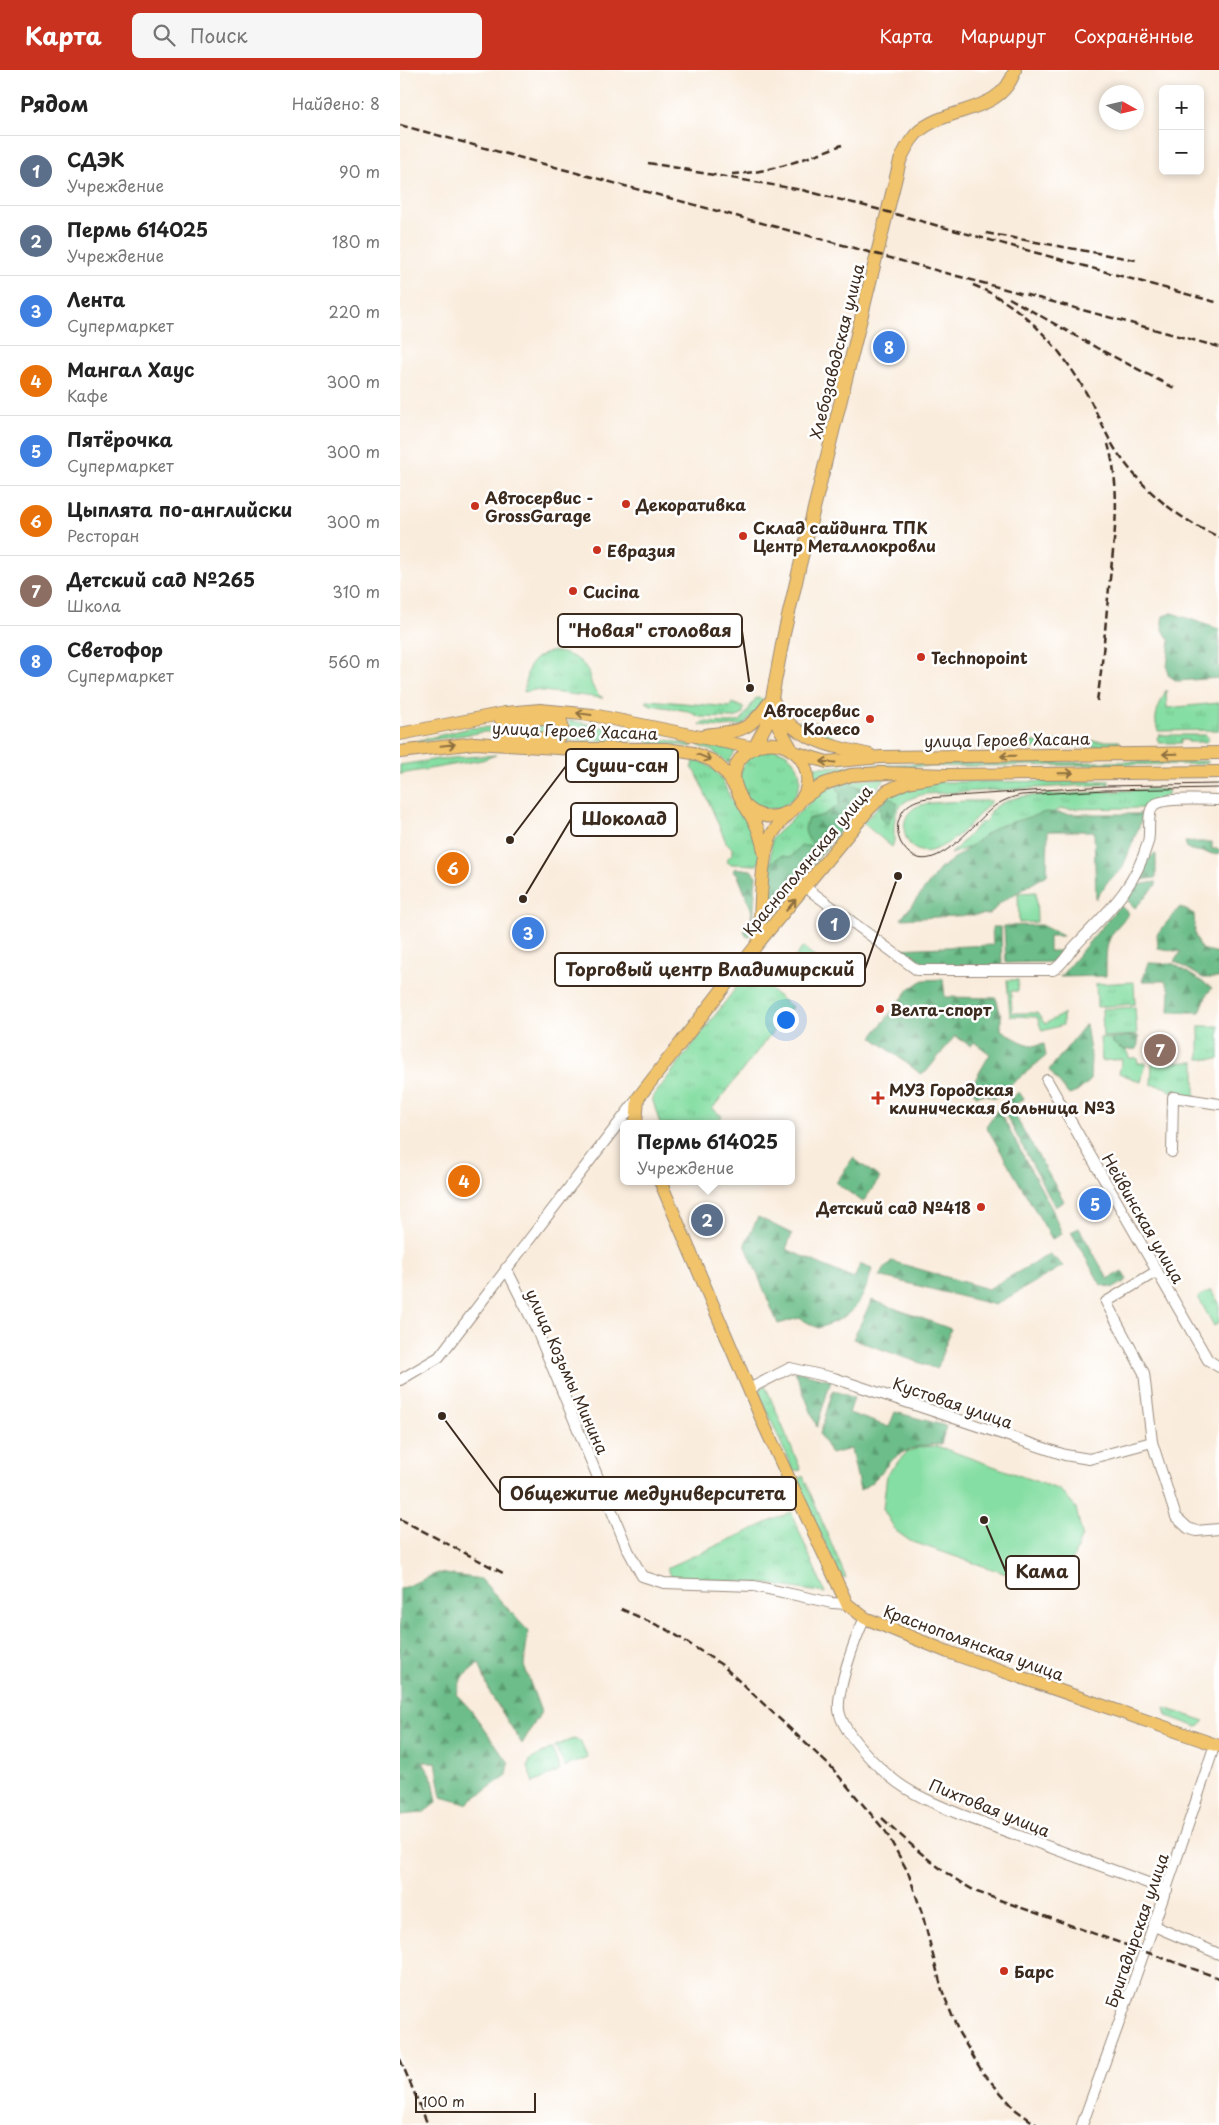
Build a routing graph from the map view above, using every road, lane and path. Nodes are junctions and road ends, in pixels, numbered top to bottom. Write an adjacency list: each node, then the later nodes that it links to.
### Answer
1 (1015, 70): 2 (main road, Хлебозаводская улица)
2 (772, 699): 5 (main road); 7 (main road, Хлебозаводская улица); 9 (main road); 11 (main road)
3 (476, 718): 4 (main road, улица Героев Хасана); 5 (main road, улица Героев Хасана, one-way to 3); 6 (main road)
4 (400, 734)
5 (696, 736): 7 (main road, улица Героев Хасана)
6 (475, 743): 8 (main road, улица Героев Хасана, one-way to 6); 14 (main road, улица Героев Хасана, one-way to 14)
7 (754, 748): 9 (main road); 14 (main road)
8 (400, 752)
9 (795, 752): 11 (main road, улица Героев Хасана, one-way to 9); 15 (main road)
10 (1219, 753): 11 (main road, улица Героев Хасана, one-way to 11)
11 (881, 757)
12 (1219, 772): 13 (main road, улица Героев Хасана, one-way to 12)
13 (948, 774): 15 (main road, улица Героев Хасана); 20 (main road, Краснополянская улица)
14 (735, 788): 17 (main road)
15 (803, 798): 18 (main road)
16 (1219, 800): 20 (street)
17 (745, 806): 18 (main road); 19 (main road)
18 (788, 812): 19 (main road)
19 (765, 856): 21 (main road)
20 (805, 888): 21 (main road, Краснополянская улица, one-way to 20)
21 (759, 942): 23 (main road, Краснополянская улица)
22 (1047, 1080): 32 (street, Нейвинская улица)
23 (638, 1098): 25 (street); 27 (main road)
24 (1219, 1104): 29 (street)
25 (622, 1118): 26 (street)
26 (629, 1120)
27 (636, 1120)
28 (620, 1121): 31 (street)
29 (1172, 1152)
30 (662, 1185): 35 (main road, Краснополянская улица)
31 (506, 1268): 34 (street); 38 (street, улица Козьмы Минина)
32 (1157, 1271): 33 (street, Нейвинская улица); 36 (street)
33 (1219, 1366)
34 (400, 1380)
35 (749, 1389): 36 (street, Кустовая улица); 38 (main road, Краснополянская улица)
36 (1152, 1442): 37 (street)
37 (1219, 1529)
38 (847, 1604): 39 (main road, Краснополянская улица)
39 (865, 1618): 40 (main road, Краснополянская улица); 41 (street, Пихтовая улица)
40 (1217, 1745): 41 (street, Бригадирская улица)
41 (1167, 1890): 42 (street, Бригадирская улица)
42 (1154, 1926): 43 (street); 44 (street, Бригадирская улица)
43 (1219, 1954)
44 (1082, 2125)

